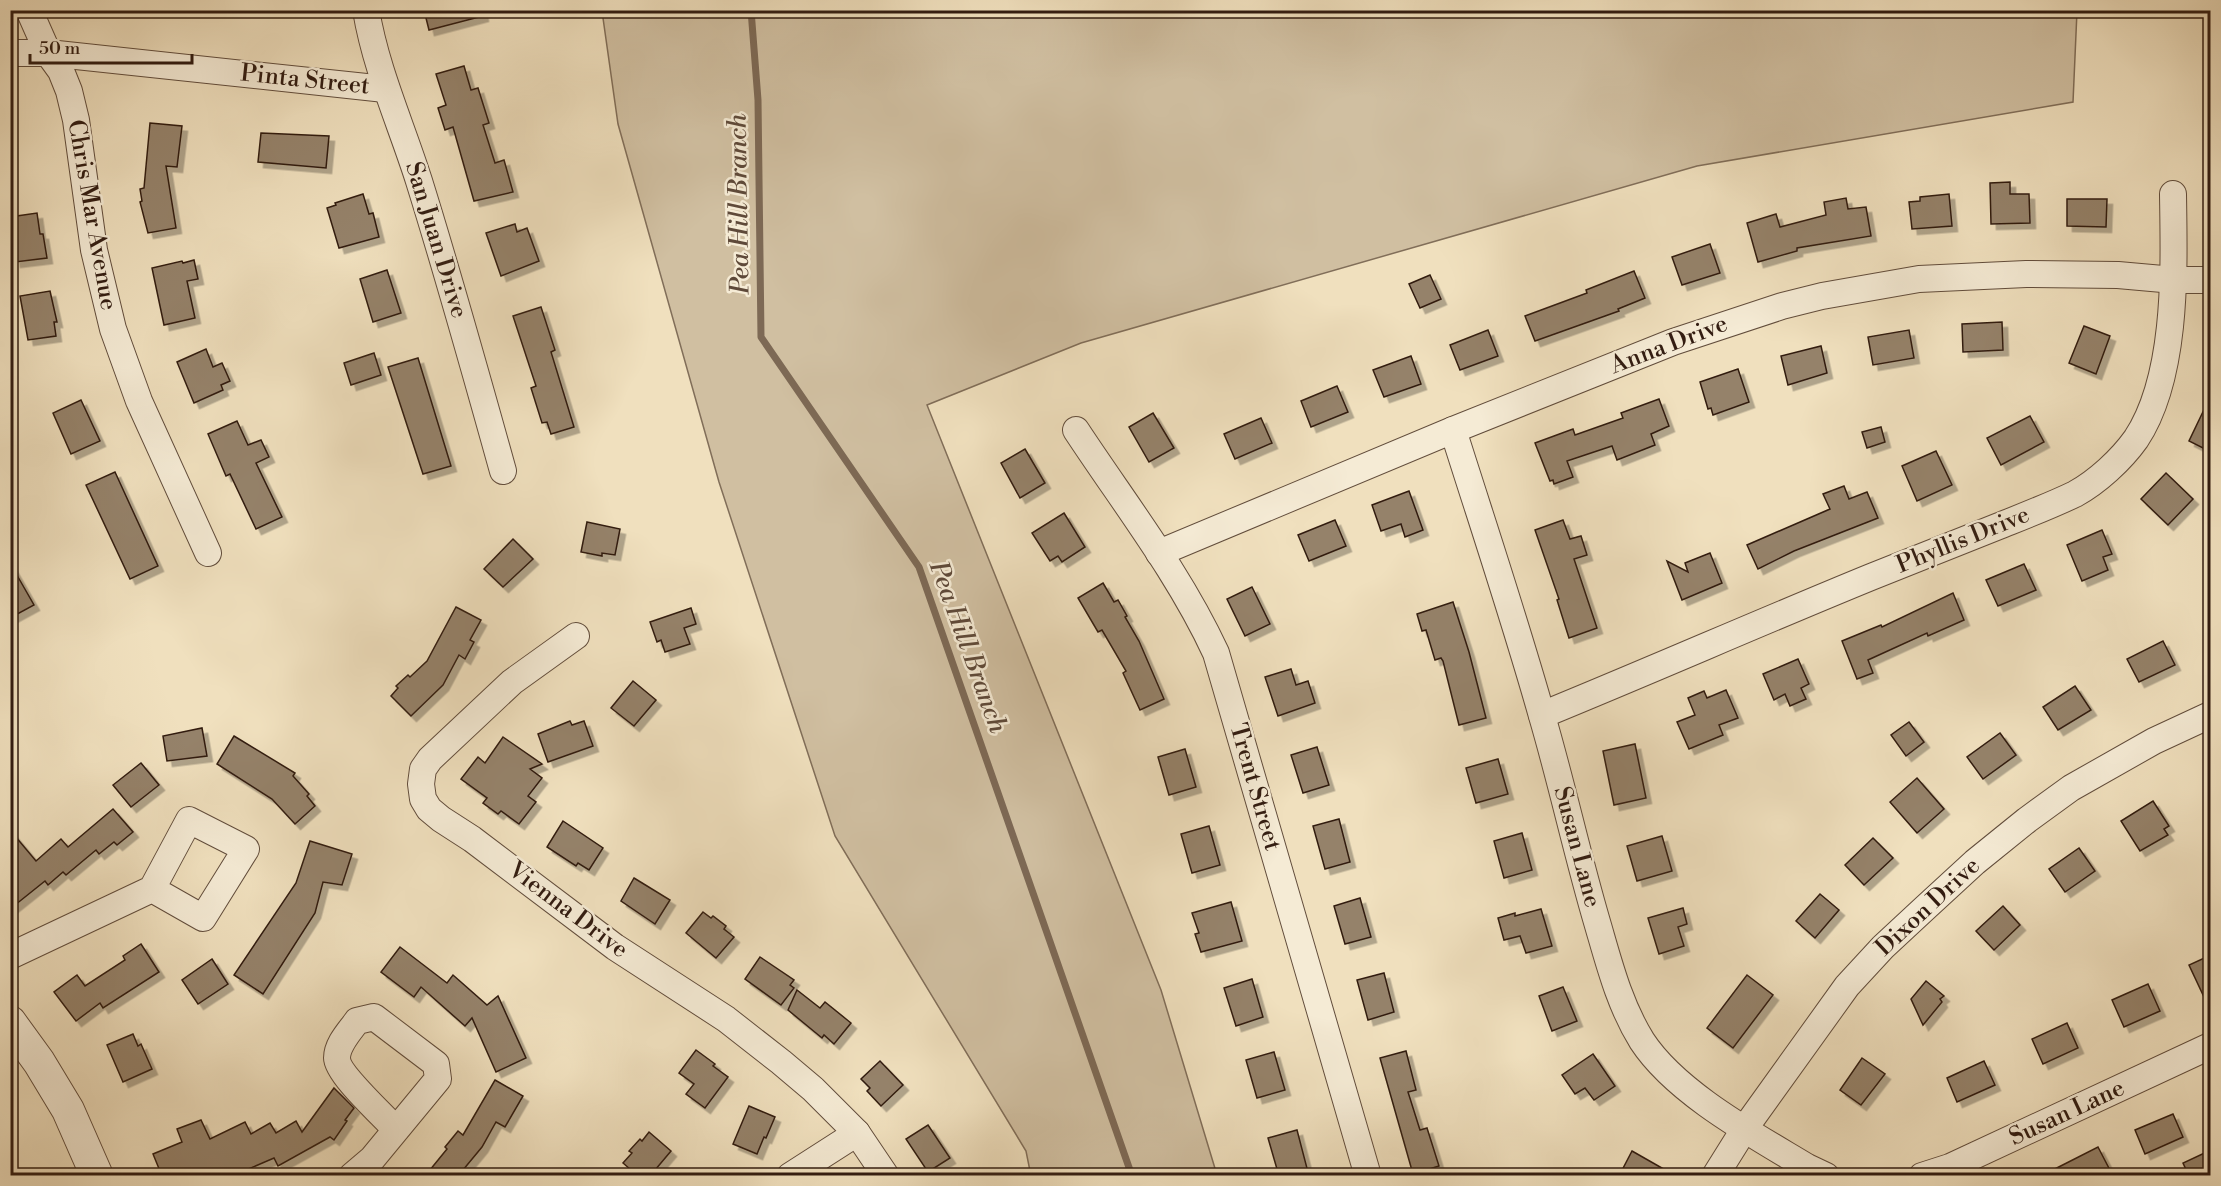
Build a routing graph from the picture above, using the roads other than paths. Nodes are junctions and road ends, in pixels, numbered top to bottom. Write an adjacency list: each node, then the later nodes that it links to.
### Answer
1 (29, 10): 4 (street, Chris Mar Avenue)
2 (366, 10): 5 (street, San Juan Drive)
3 (10, 53): 4 (street, Pinta Street)
4 (48, 53): 5 (street, Pinta Street); 12 (street, Chris Mar Avenue)
5 (385, 89): 11 (street, San Juan Drive)
6 (2173, 194): 7 (street, Phyllis Drive)
7 (2174, 280): 8 (street, Anna Drive); 10 (street, Anna Drive); 15 (street, Phyllis Drive)
8 (2211, 280)
9 (1076, 430): 13 (street, Trent Street)
10 (1453, 430): 13 (street, Anna Drive); 15 (street, Susan Lane)
11 (503, 471)
12 (208, 553)
13 (1159, 553): 28 (street, Trent Street)
14 (576, 636): 23 (street, Vienna Drive)
15 (1542, 715): 21 (street, Susan Lane)
16 (2211, 715): 21 (street, Dixon Drive)
17 (152, 889): 18 (street)
18 (10, 956)
19 (10, 1022): 24 (street)
20 (2211, 1046): 31 (street, Susan Lane)
21 (1745, 1128): 29 (street, Dixon Drive); 30 (street, Susan Lane)
22 (396, 1130): 25 (street)
23 (857, 1133): 26 (street); 27 (street, Vienna Drive)
24 (97, 1176)
25 (352, 1176)
26 (789, 1176)
27 (886, 1176)
28 (1368, 1176)
29 (1715, 1176)
30 (1826, 1176)
31 (1922, 1176)

